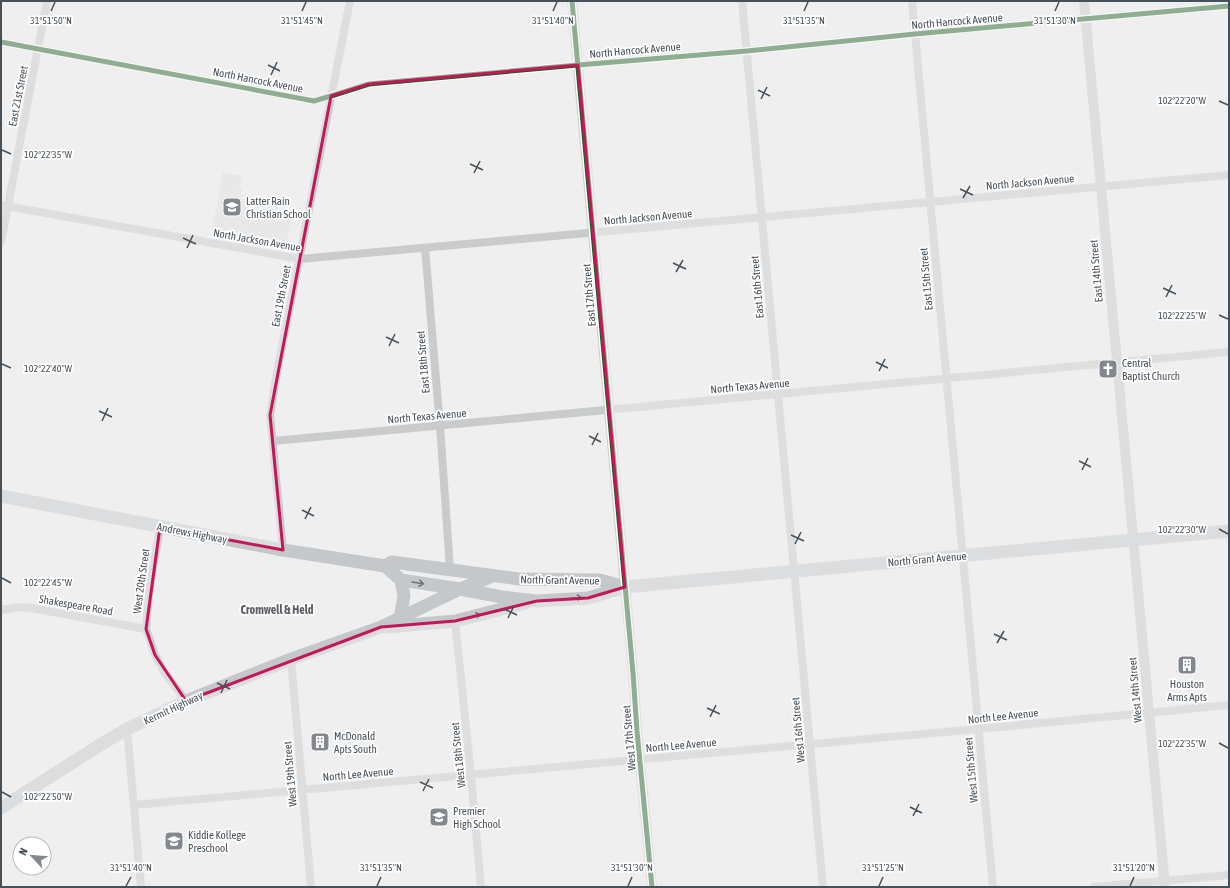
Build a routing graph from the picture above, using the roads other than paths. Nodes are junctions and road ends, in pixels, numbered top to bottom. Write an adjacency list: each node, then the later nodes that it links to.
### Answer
1 (47, 1): 11 (street, East 21st Street)
2 (350, 1): 14 (street, East 19th Street)
3 (572, 1): 13 (street, East 17th Street)
4 (742, 1): 12 (street, East 16th Street)
5 (912, 1): 9 (street, East 15th Street)
6 (1084, 1): 8 (street, East 14th Street)
7 (1229, 6): 8 (street, North Hancock Avenue)
8 (1085, 19): 9 (street, North Hancock Avenue); 16 (street, East 14th Street)
9 (915, 34): 12 (street, North Hancock Avenue); 17 (street, East 15th Street)
10 (1, 42): 11 (street, North Hancock Avenue)
11 (38, 49): 14 (street, North Hancock Avenue); 18 (street, East 21st Street)
12 (747, 52): 13 (street, North Hancock Avenue); 19 (street, East 16th Street)
13 (578, 65): 14 (street, North Hancock Avenue); 20 (street, East 17th Street)
14 (331, 96): 23 (street, East 19th Street)
15 (1229, 175): 16 (street, North Jackson Avenue)
16 (1101, 186): 17 (street, North Jackson Avenue); 25 (street, East 14th Street)
17 (930, 202): 19 (street, North Jackson Avenue); 26 (street, East 15th Street)
18 (4, 206): 21 (street, East 21st Street); 23 (street, North Jackson Avenue)
19 (762, 217): 20 (street, North Jackson Avenue); 27 (street, East 16th Street)
20 (593, 233): 22 (street, North Jackson Avenue); 28 (street, East 17th Street)
21 (1, 242)
22 (424, 248): 23 (street, North Jackson Avenue); 29 (street, East 18th Street)
23 (300, 259): 30 (street, East 19th Street)
24 (1229, 352): 25 (street, North Texas Avenue)
25 (1117, 362): 26 (street, North Texas Avenue); 34 (street, East 14th Street)
26 (946, 378): 27 (street, North Texas Avenue); 36 (street, East 15th Street)
27 (778, 394): 28 (street, North Texas Avenue); 39 (street, East 16th Street)
28 (609, 410): 29 (street, North Texas Avenue); 42 (street, East 17th Street)
29 (440, 426): 30 (street, North Texas Avenue); 38 (street, East 18th Street)
30 (273, 442): 35 (street, East 19th Street)
31 (1, 496): 32 (main road, Andrews Highway)
32 (160, 526): 35 (main road, Andrews Highway); 49 (street, West 20th Street)
33 (1229, 531): 34 (main road, North Grant Avenue)
34 (1133, 539): 36 (main road, North Grant Avenue); 53 (street, West 14th Street)
35 (283, 550): 37 (main road, Andrews Highway)
36 (962, 555): 39 (main road, North Grant Avenue); 55 (street, West 15th Street)
37 (385, 566): 38 (main road, Andrews Highway); 41 (main road)
38 (450, 569): 40 (main road, Andrews Highway)
39 (794, 571): 42 (main road, North Grant Avenue); 56 (street, West 16th Street)
40 (494, 576): 42 (main road, North Grant Avenue); 43 (main road, Kermit Highway)
41 (402, 580): 43 (main road, one-way to 43); 46 (main road)
42 (625, 587): 44 (main road, North Grant Avenue, one-way to 42); 57 (street, West 17th Street)
43 (460, 589): 44 (main road); 46 (main road, Kermit Highway)
44 (537, 601): 47 (main road, Kermit Highway, one-way to 44)
45 (1, 610): 49 (street, Shakespeare Road)
46 (400, 618): 48 (main road, Kermit Highway)
47 (454, 621): 48 (main road, Kermit Highway); 58 (street, West 18th Street)
48 (381, 627): 50 (main road, Kermit Highway)
49 (146, 629): 51 (street, West 20th Street)
50 (291, 659): 51 (main road, Kermit Highway); 59 (street, West 19th Street)
51 (186, 700): 54 (main road, Kermit Highway)
52 (1229, 704): 53 (street, North Lee Avenue)
53 (1149, 712): 55 (street, North Lee Avenue); 63 (street, West 14th Street)
54 (127, 729): 60 (street); 61 (main road, Kermit Highway)
55 (978, 729): 56 (street, North Lee Avenue); 69 (street, West 15th Street)
56 (810, 744): 57 (street, North Lee Avenue); 68 (street, West 16th Street)
57 (641, 760): 58 (street, North Lee Avenue); 67 (street, West 17th Street)
58 (471, 775): 59 (street, North Lee Avenue); 66 (street, West 18th Street)
59 (303, 790): 60 (street, North Lee Avenue); 65 (street, West 19th Street)
60 (134, 805): 64 (street)
61 (1, 808)
62 (1229, 875): 63 (street)
63 (1165, 884): 70 (street)
64 (141, 887)
65 (312, 887)
66 (481, 887)
67 (652, 887)
68 (823, 887)
69 (993, 887)
70 (1094, 887)

